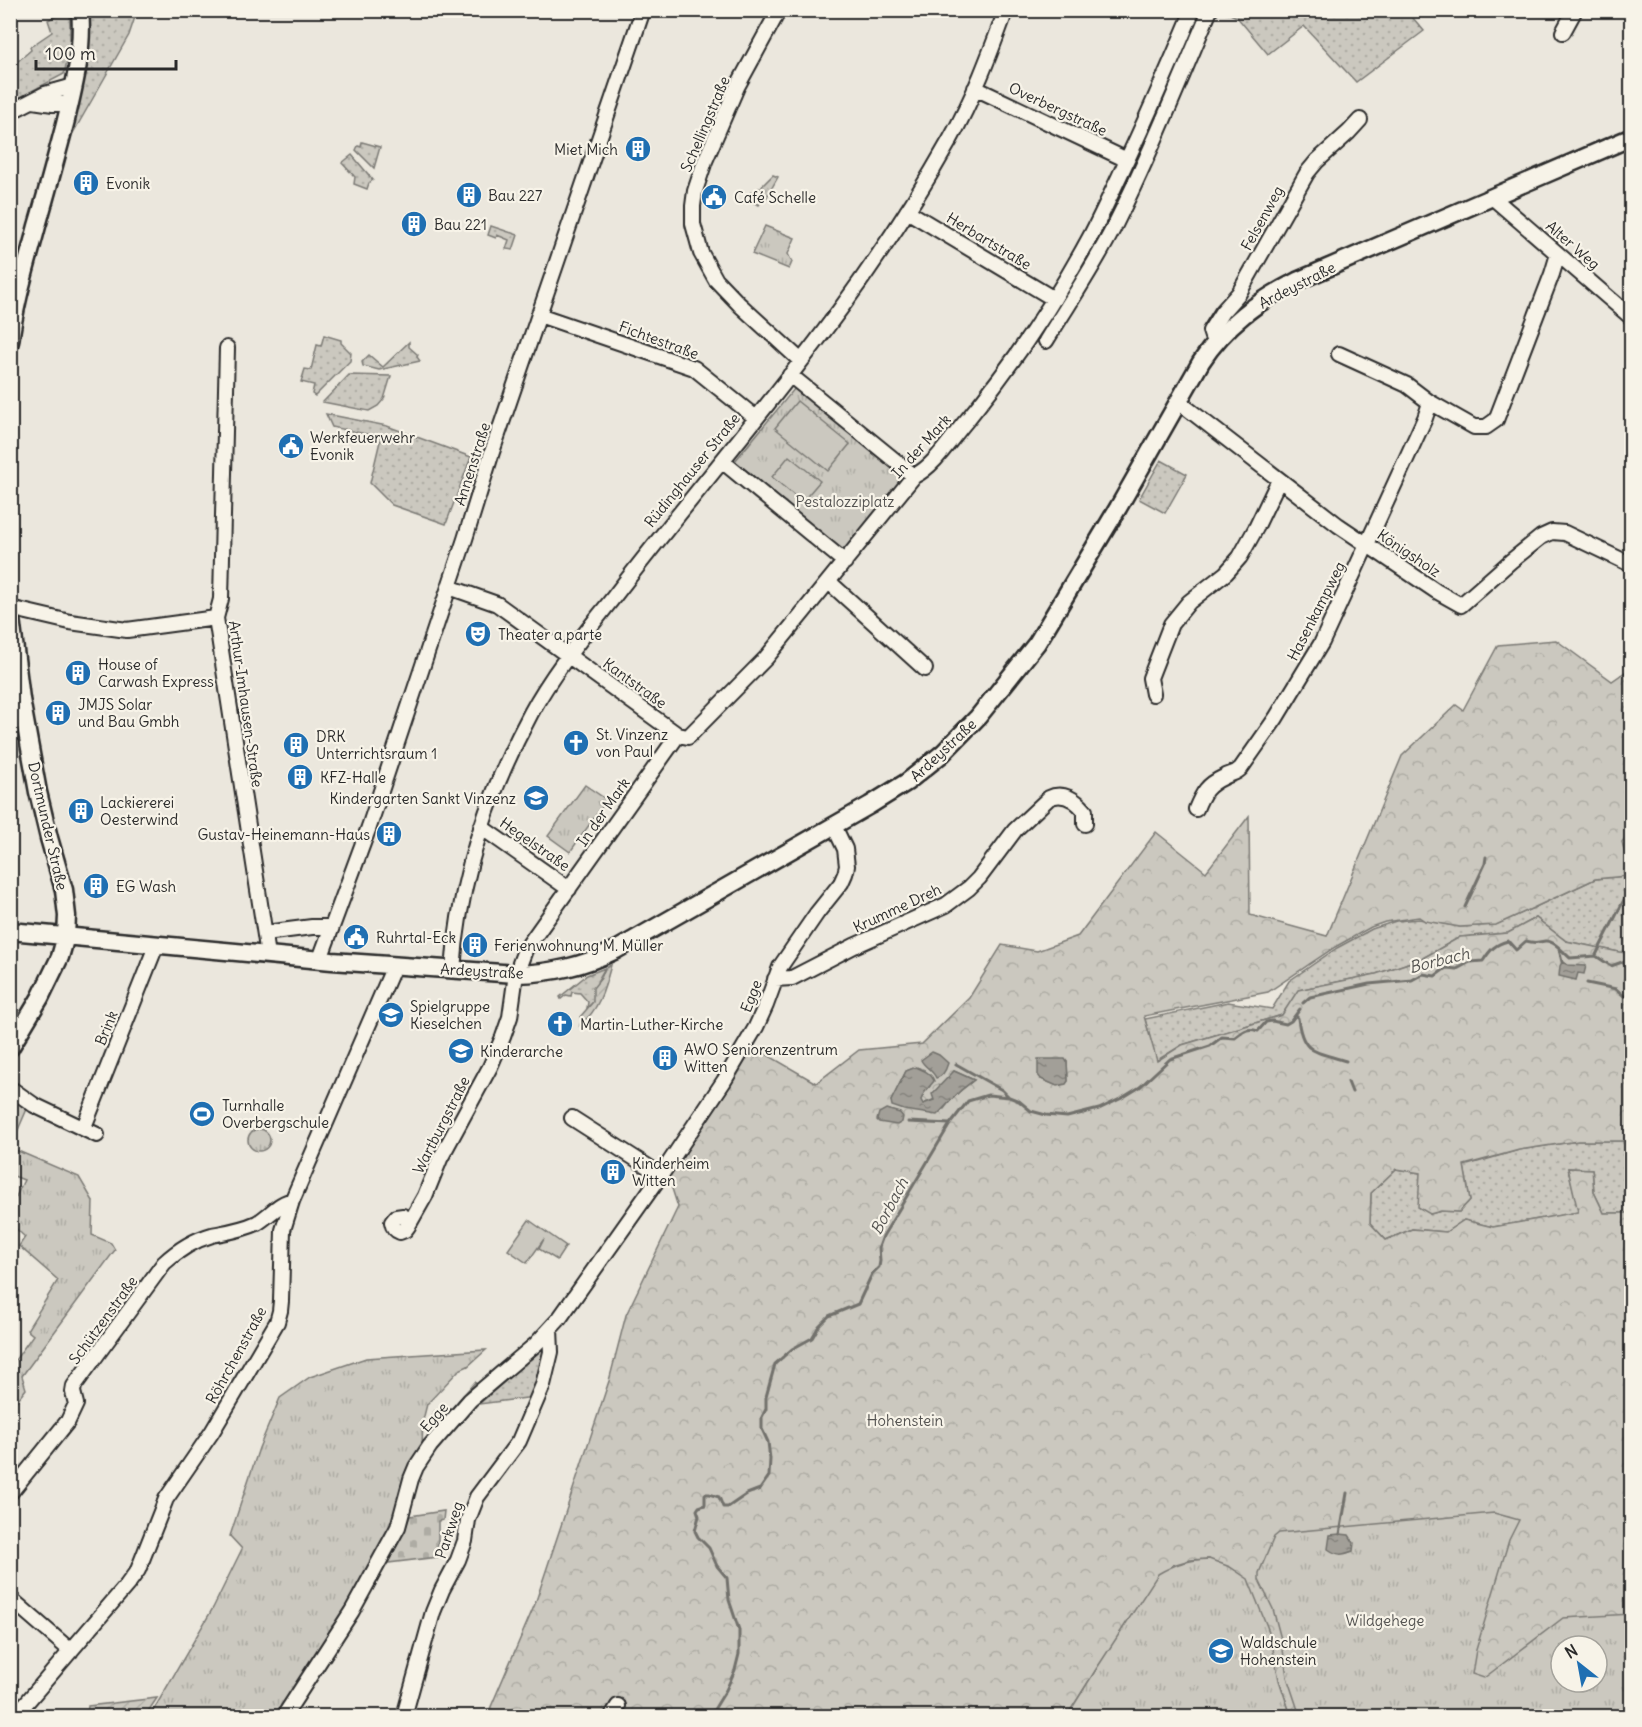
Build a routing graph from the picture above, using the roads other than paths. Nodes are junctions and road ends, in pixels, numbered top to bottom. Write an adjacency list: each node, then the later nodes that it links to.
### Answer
1 (80, 10): 9 (main road)
2 (643, 10): 22 (street, Annenstraße)
3 (779, 10): 29 (street, Schellingstraße)
4 (1006, 10): 10 (street, Rüdinghauser Straße)
5 (1210, 10): 20 (street, In der Mark)
6 (1575, 10): 8 (street)
7 (1188, 12): 16 (street, In der Mark)
8 (1563, 32)
9 (74, 86): 11 (street); 12 (main road)
10 (975, 88): 16 (street, Overbergstraße); 18 (street, Rüdinghauser Straße)
11 (33, 101): 12 (street); 13 (street)
12 (69, 104): 26 (main road)
13 (10, 112)
14 (1360, 120): 25 (street, Felsenweg)
15 (1632, 137): 17 (main road, Ardeystraße)
16 (1127, 160): 21 (street, In der Mark)
17 (1492, 197): 19 (street, Alter Weg); 25 (main road, Ardeystraße)
18 (907, 211): 21 (street, Herbartstraße); 29 (street, Rüdinghauser Straße)
19 (1558, 254): 23 (street, Alter Weg); 31 (street)
20 (1094, 262): 21 (street, In der Mark); 24 (street, In der Mark)
21 (1054, 299): 35 (street, In der Mark)
22 (539, 315): 33 (street, Fichtestraße); 41 (street, Annenstraße)
23 (1632, 318)
24 (1046, 341)
25 (1216, 341): 32 (main road, Ardeystraße)
26 (10, 342)
27 (227, 348): 43 (street, Arthur-Imhausen-Straße)
28 (1339, 354): 31 (street)
29 (801, 361): 30 (street, Rüdinghauser Straße)
30 (790, 375): 33 (street, Rüdinghauser Straße); 35 (street)
31 (1428, 401): 37 (street, Hasenkampweg)
32 (1179, 402): 36 (street, Königsholz); 50 (main road, Ardeystraße)
33 (756, 418): 34 (street, Rüdinghauser Straße)
34 (722, 461): 38 (street); 44 (street, Rüdinghauser Straße)
35 (914, 476): 38 (street, In der Mark)
36 (1279, 480): 37 (street, Königsholz); 46 (street)
37 (1368, 545): 39 (street, Königsholz); 48 (street, Hasenkampweg)
38 (845, 562): 40 (street, In der Mark)
39 (1632, 565)
40 (829, 582): 45 (street); 47 (street, In der Mark)
41 (449, 587): 44 (street, Kantstraße); 53 (street, Annenstraße)
42 (11, 614): 43 (street); 56 (main road, Dortmunder Straße)
43 (216, 618): 55 (street, Arthur-Imhausen-Straße)
44 (569, 655): 47 (street, Kantstraße); 51 (street, Rüdinghauser Straße)
45 (925, 669)
46 (1153, 694)
47 (678, 735): 52 (street, In der Mark)
48 (1196, 809)
49 (1085, 824): 63 (street, Krumme Dreh)
50 (834, 826): 62 (main road, Ardeystraße); 63 (street, Egge)
51 (481, 827): 52 (street, Hegelstraße); 61 (street, Rüdinghauser Straße)
52 (570, 889): 62 (street, In der Mark)
53 (332, 927): 55 (street); 59 (street, Annenstraße)
54 (10, 931): 56 (main road, Ardeystraße)
55 (265, 933): 58 (street, Arthur-Imhausen-Straße)
56 (66, 936): 57 (main road, Ardeystraße); 64 (main road, Dortmunder Straße)
57 (156, 946): 58 (main road, Ardeystraße); 67 (street, Brink)
58 (268, 955): 59 (main road, Ardeystraße)
59 (320, 959): 60 (main road, Ardeystraße)
60 (394, 966): 61 (main road, Ardeystraße); 70 (street, Röhrchenstraße)
61 (453, 970): 62 (main road, Ardeystraße)
62 (516, 974): 72 (street, Wartburgstraße)
63 (775, 979): 69 (street, Egge)
64 (10, 1048)
65 (10, 1088): 68 (street)
66 (572, 1118): 69 (street)
67 (86, 1122)
68 (97, 1135)
69 (661, 1175): 74 (street, Egge)
70 (292, 1202): 71 (street, Schützenstraße); 73 (street, Röhrchenstraße)
71 (270, 1215): 73 (street); 75 (street, Schützenstraße)
72 (410, 1221)
73 (283, 1230): 77 (street, Röhrchenstraße)
74 (550, 1329): 79 (street, Egge); 80 (street, Parkweg)
75 (10, 1493)
76 (10, 1598): 77 (street)
77 (71, 1651): 78 (street, Röhrchenstraße)
78 (15, 1716)
79 (284, 1716)
80 (406, 1716)

